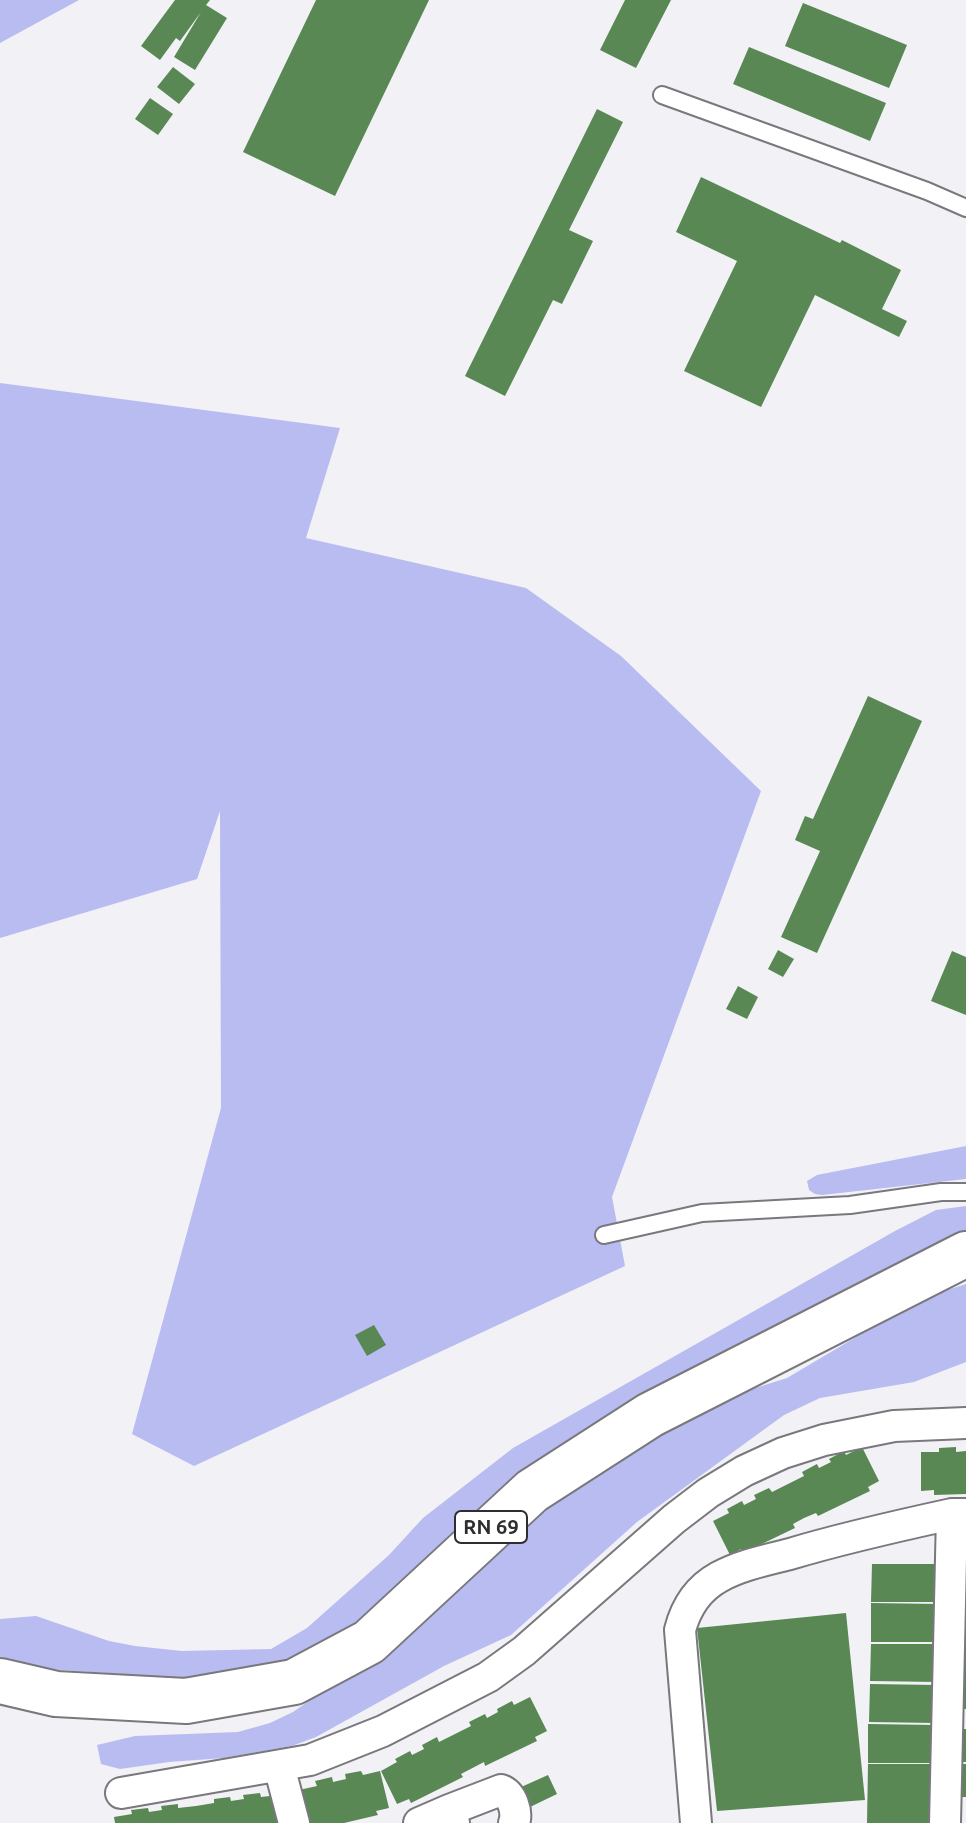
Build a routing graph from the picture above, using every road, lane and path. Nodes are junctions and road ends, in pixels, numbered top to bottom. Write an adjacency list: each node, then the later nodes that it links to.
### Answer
1 (662, 95): 2 (lane)
2 (966, 208)
3 (966, 1192): 4 (lane)
4 (604, 1235)
5 (966, 1254): 8 (main road, RN 69)
6 (966, 1423): 9 (street)
7 (959, 1514): 15 (street); 16 (street)
8 (0, 1681)
9 (279, 1766): 10 (street); 12 (street)
10 (121, 1793)
11 (451, 1817): 13 (street); 14 (street)
12 (294, 1823)
13 (419, 1823)
14 (514, 1823)
15 (696, 1823)
16 (945, 1823)

